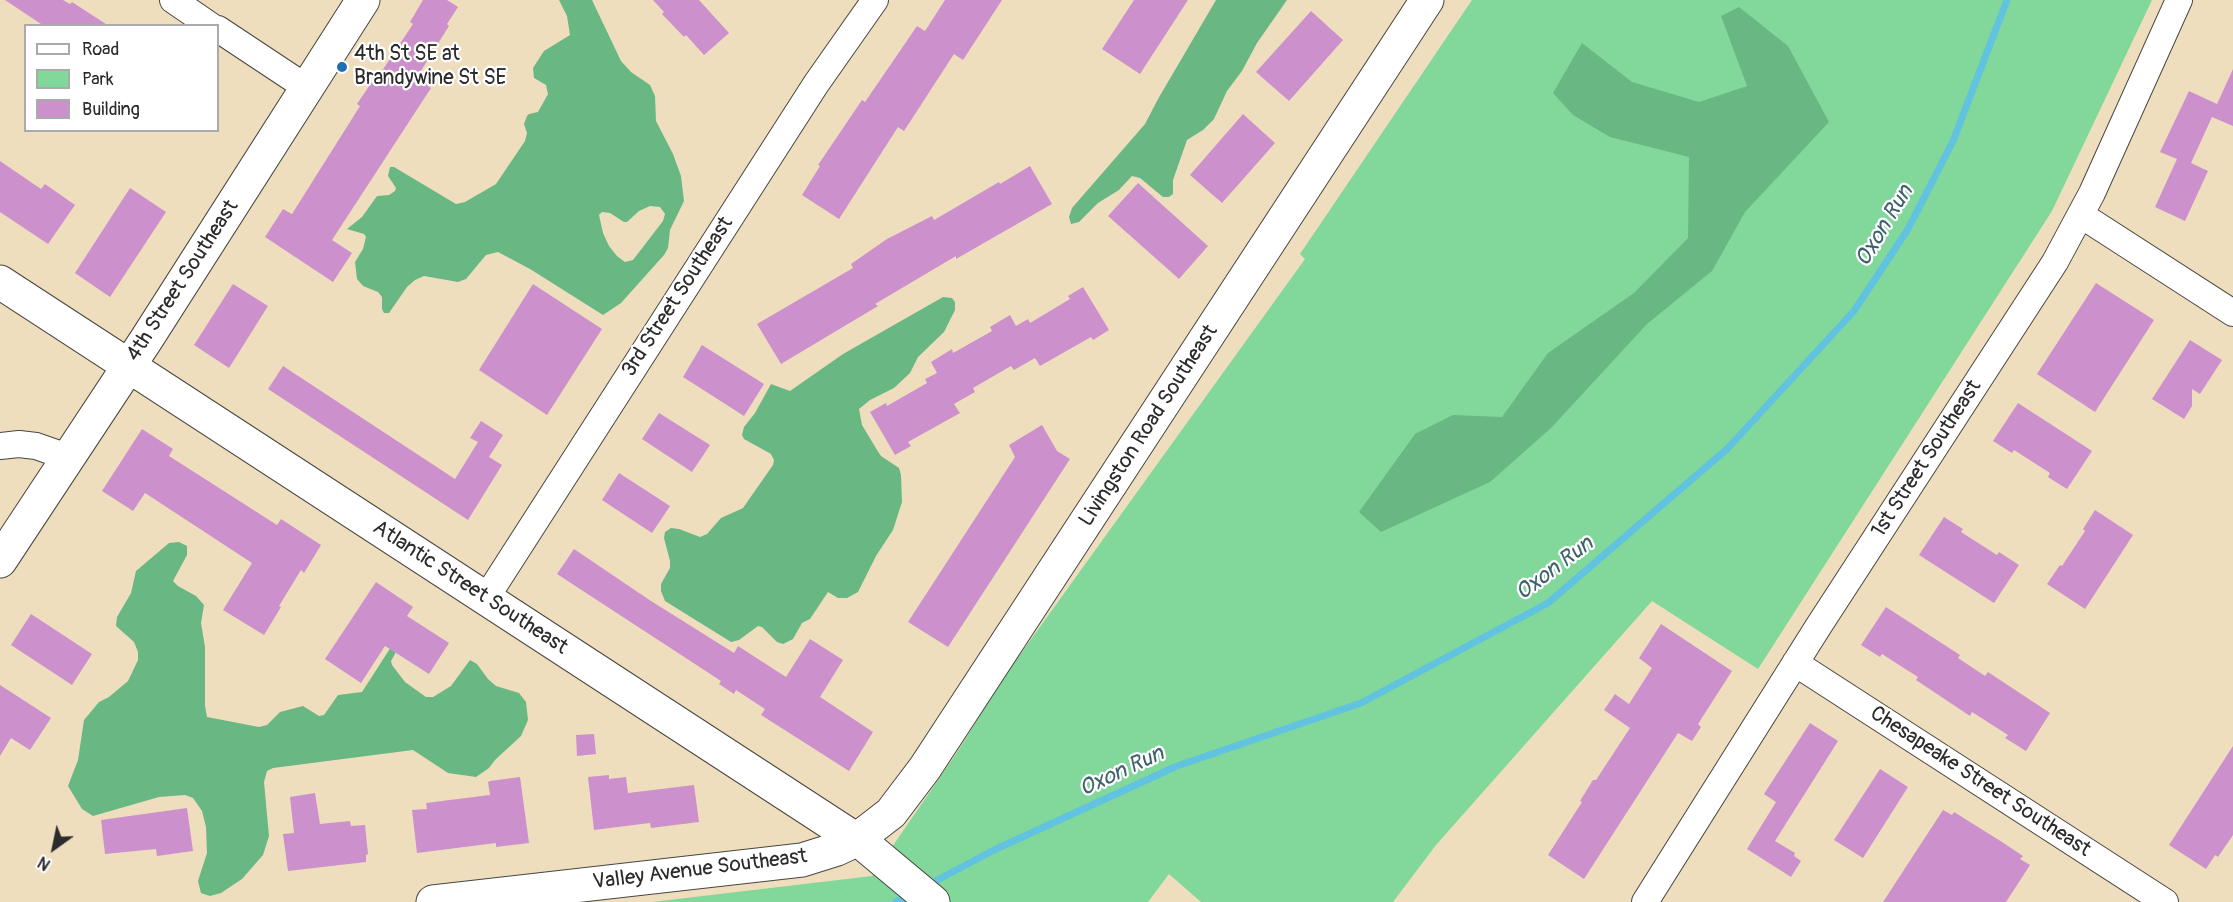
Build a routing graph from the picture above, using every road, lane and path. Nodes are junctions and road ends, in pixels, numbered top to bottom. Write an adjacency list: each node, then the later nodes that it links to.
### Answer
1 (172, 0): 6 (street)
2 (363, 0): 8 (street, 4th Street Southeast)
3 (875, 0): 16 (street, 3rd Street Southeast)
4 (1427, 0): 18 (street, Livingston Road Southeast)
5 (2179, 0): 9 (street, 1st Street Southeast)
6 (209, 24)
7 (219, 30): 8 (street)
8 (307, 88): 12 (street, 4th Street Southeast)
9 (2081, 215): 11 (street); 17 (street, 1st Street Southeast)
10 (0, 282): 12 (street, Atlantic Street Southeast)
11 (2233, 313)
12 (129, 366): 14 (street, 4th Street Southeast); 16 (street, Atlantic Street Southeast)
13 (0, 446): 14 (street)
14 (66, 460): 15 (street, 4th Street Southeast)
15 (0, 561)
16 (486, 597): 18 (street, Atlantic Street Southeast)
17 (1795, 663): 21 (street, 1st Street Southeast); 22 (street, Chesapeake Street Southeast)
18 (869, 848): 19 (street, Valley Avenue Southeast); 20 (street, Atlantic Street Southeast)
19 (433, 902)
20 (933, 902)
21 (1645, 902)
22 (2165, 902)

